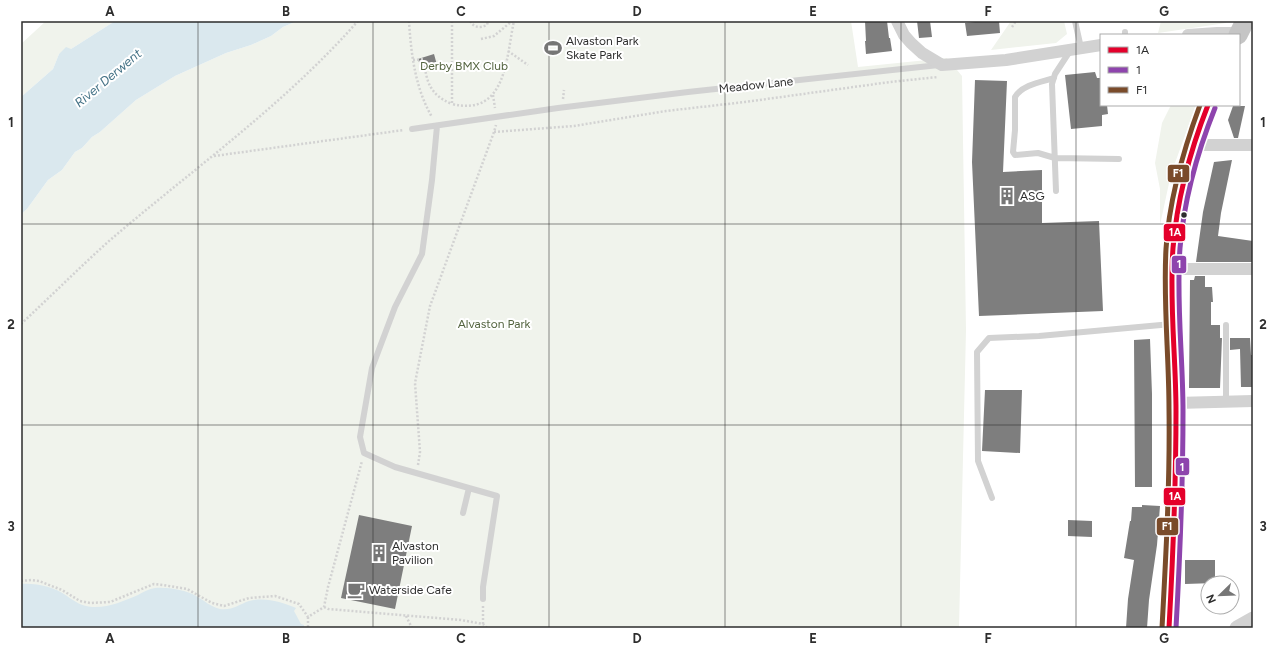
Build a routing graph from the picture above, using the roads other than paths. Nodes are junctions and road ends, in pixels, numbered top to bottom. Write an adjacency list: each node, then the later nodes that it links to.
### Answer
1 (897, 21): 7 (street)
2 (1076, 21): 6 (lane)
3 (1241, 30): 4 (street)
4 (1202, 34)
5 (1100, 45): 6 (street, Meadow Lane)
6 (1076, 49): 7 (street, Meadow Lane); 8 (lane)
7 (944, 70): 10 (lane, Meadow Lane)
8 (1054, 78): 14 (lane); 14 (lane)
9 (1208, 106): 12 (main road)
10 (437, 126): 11 (lane, Meadow Lane); 24 (lane)
11 (412, 129)
12 (1194, 145): 13 (street); 17 (main road)
13 (1253, 145)
14 (1055, 158): 15 (lane); 16 (lane)
15 (1119, 159)
16 (1056, 191)
17 (1172, 269): 18 (street); 19 (main road)
18 (1253, 270)
19 (1174, 324): 23 (main road); 25 (lane)
20 (1226, 325): 22 (lane)
21 (1253, 401): 22 (street)
22 (1226, 402): 23 (street)
23 (1176, 403): 29 (main road)
24 (469, 488): 26 (lane); 27 (lane)
25 (992, 498)
26 (463, 513)
27 (483, 599)
28 (1253, 618): 30 (street)
29 (1169, 628)
30 (1237, 628)

